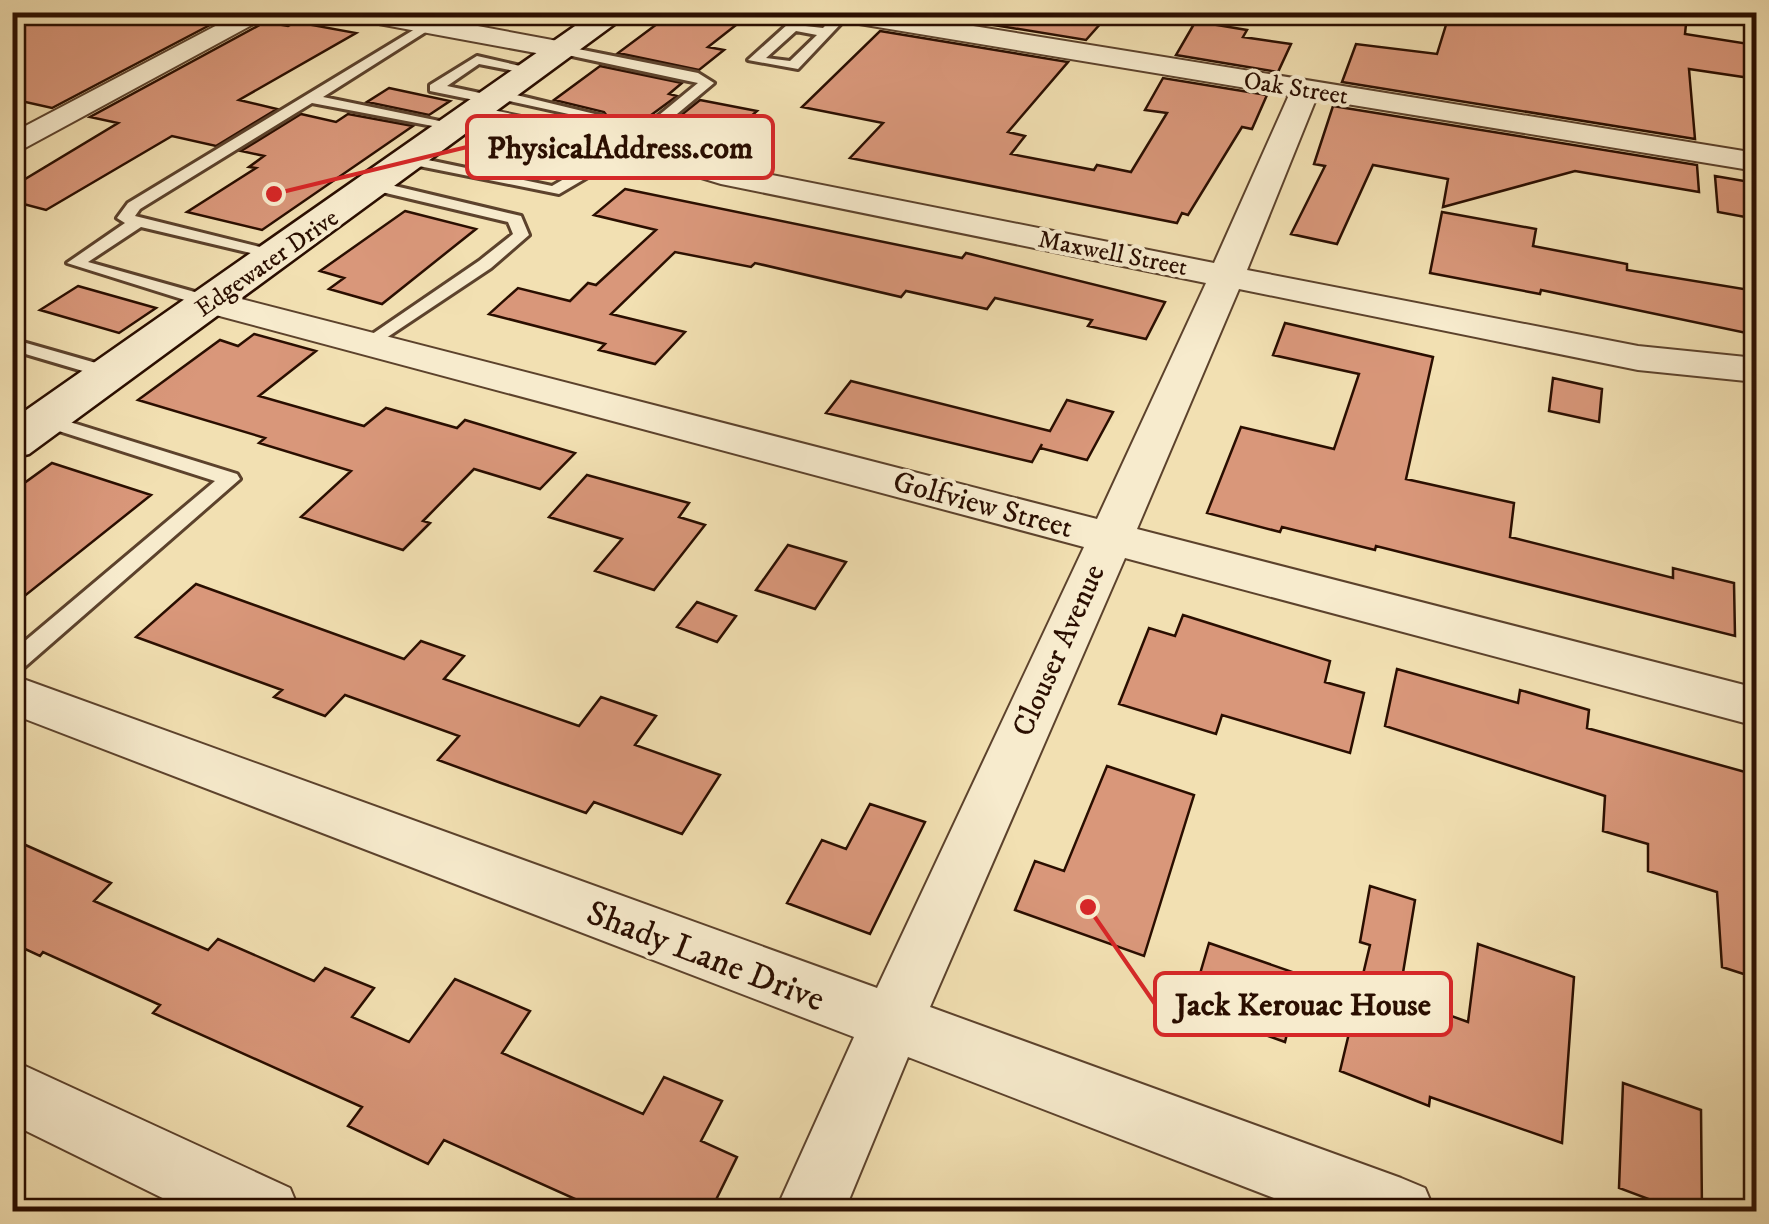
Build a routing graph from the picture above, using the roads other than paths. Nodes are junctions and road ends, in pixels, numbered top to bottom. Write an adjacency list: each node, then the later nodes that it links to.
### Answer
1 (264, 12): 10 (street)
2 (357, 12): 5 (street)
3 (616, 12): 6 (street, Edgewater Drive)
4 (834, 20): 4 (lane); 7 (street, Oak Street)
5 (429, 26): 6 (street); 8 (lane)
6 (549, 61): 9 (street, Edgewater Drive); 9 (lane); 11 (lane)
7 (1306, 88): 13 (street, Oak Street); 17 (street, Clouser Avenue)
8 (313, 99): 9 (lane); 15 (lane)
9 (480, 110): 11 (street, Maxwell Street); 12 (street, Edgewater Drive)
10 (21, 134)
11 (629, 147): 12 (lane); 17 (street, Maxwell Street)
12 (409, 160): 14 (street, Edgewater Drive)
13 (1756, 162)
14 (374, 186): 16 (street, Edgewater Drive); 20 (lane)
15 (139, 221): 16 (lane); 18 (lane)
16 (274, 256): 18 (street, Edgewater Drive)
17 (1229, 276): 21 (street, Maxwell Street); 24 (street, Clouser Avenue)
18 (210, 302): 20 (street, Golfview Street); 22 (street, Edgewater Drive)
19 (12, 344): 22 (lane)
20 (372, 344): 24 (street, Golfview Street)
21 (1756, 370)
22 (110, 373): 23 (street, Edgewater Drive)
23 (28, 431): 25 (lane)
24 (1110, 537): 27 (street, Golfview Street); 28 (street, Clouser Avenue)
25 (12, 665)
26 (12, 694): 28 (street, Shady Lane Drive)
27 (1756, 706)
28 (890, 1024): 31 (street, Clouser Avenue); 32 (street, Shady Lane Drive)
29 (12, 1091): 30 (street)
30 (266, 1212)
31 (809, 1212)
32 (1401, 1212)

